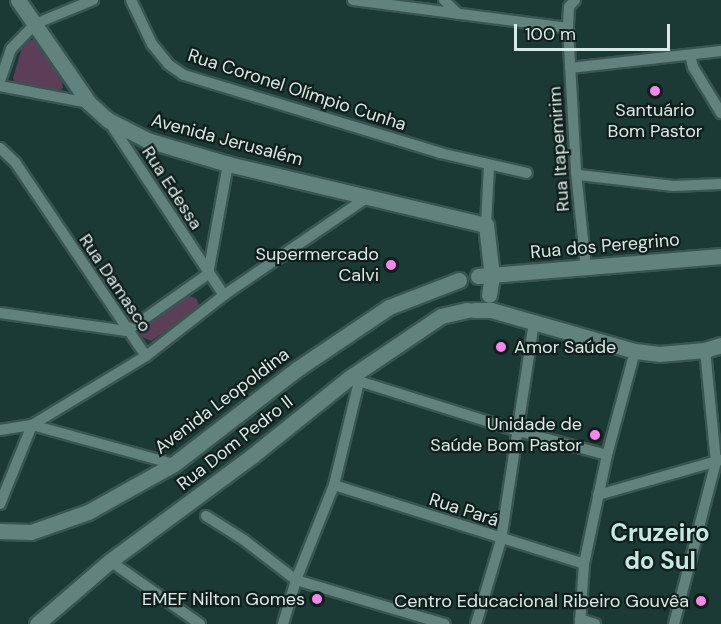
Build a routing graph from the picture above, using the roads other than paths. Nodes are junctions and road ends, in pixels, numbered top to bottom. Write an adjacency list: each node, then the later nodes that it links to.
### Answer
1 (18, 0): 8 (street, Avenida Jerusalém)
2 (93, 0): 8 (street)
3 (131, 0): 21 (street, Rua Coronel Olímpio Cunha)
4 (353, 0): 7 (street)
5 (444, 0): 7 (street)
6 (569, 2): 9 (street, Rua Itapemirim)
7 (458, 14): 9 (street)
8 (35, 24): 10 (street); 16 (street, Avenida Jerusalém)
9 (568, 28): 13 (street, Rua Itapemirim)
10 (6, 48): 14 (street)
11 (721, 51): 12 (street)
12 (690, 55): 13 (street); 17 (street)
13 (570, 68): 22 (street, Rua Itapemirim)
14 (0, 81)
15 (0, 86): 16 (street)
16 (88, 103): 18 (street, Avenida Jerusalém)
17 (721, 113)
18 (108, 120): 20 (street, Avenida Jerusalém); 29 (street, Rua Edessa)
19 (0, 148): 36 (street, Rua Damasco)
20 (228, 164): 25 (street, Avenida Jerusalém); 29 (street)
21 (489, 166): 23 (street, Rua Coronel Olímpio Cunha); 26 (street)
22 (576, 172): 24 (street); 28 (street, Rua Itapemirim)
23 (527, 173)
24 (721, 184)
25 (369, 196): 26 (street, Avenida Jerusalém); 32 (street, Rua Damasco)
26 (486, 225): 30 (street)
27 (721, 256): 28 (street, Rua dos Peregrino)
28 (586, 268): 30 (street, Rua dos Peregrino)
29 (208, 274): 32 (street, Rua Edessa); 36 (street)
30 (485, 276): 31 (street); 33 (street)
31 (459, 280): 33 (street); 47 (street, Avenida Leopoldina)
32 (224, 295): 40 (street, Rua Damasco)
33 (471, 310): 35 (street, Rua Dom Pedro II); 41 (street, Rua Dom Pedro II)
34 (0, 313): 36 (street)
35 (534, 322): 39 (street, Rua Dom Pedro II); 44 (street)
36 (127, 331): 40 (street, Rua Damasco)
37 (721, 345): 38 (street, Rua Dom Pedro II)
38 (705, 350): 39 (street, Rua Dom Pedro II); 46 (street)
39 (635, 351): 45 (street)
40 (146, 356): 42 (street)
41 (354, 380): 44 (street); 48 (street); 54 (street, Rua Dom Pedro II)
42 (32, 425): 43 (street); 47 (street); 50 (street)
43 (0, 430)
44 (518, 431): 45 (street); 53 (street)
45 (607, 455): 49 (street)
46 (719, 461): 49 (street); 65 (street)
47 (174, 464): 52 (street, Avenida Leopoldina)
48 (334, 485): 53 (street, Rua Pará); 56 (street)
49 (598, 495): 55 (street)
50 (0, 504)
51 (206, 516): 56 (street)
52 (0, 531)
53 (501, 540): 55 (street, Rua Pará); 63 (street)
54 (110, 561): 57 (street); 58 (street, Rua Dom Pedro II)
55 (584, 564): 59 (street)
56 (296, 580): 61 (street); 62 (street)
57 (183, 620): 60 (street)
58 (44, 622)
59 (580, 622): 64 (street)
60 (200, 624)
61 (283, 624)
62 (445, 624)
63 (476, 624)
64 (595, 624)
65 (674, 624)

